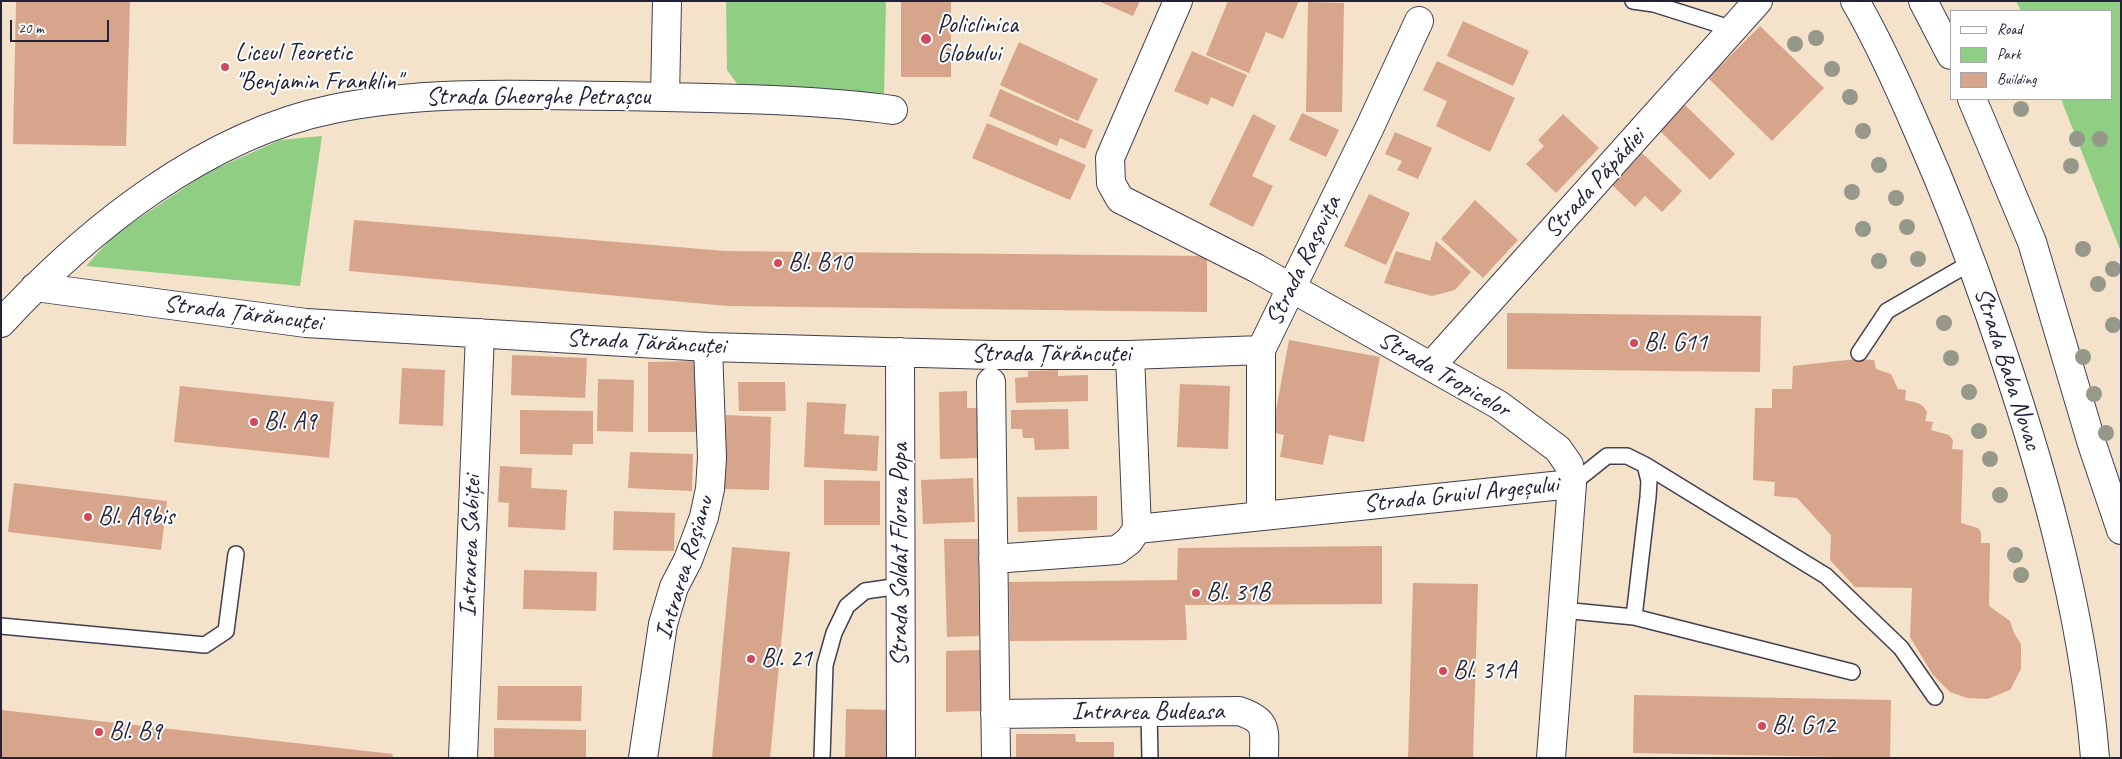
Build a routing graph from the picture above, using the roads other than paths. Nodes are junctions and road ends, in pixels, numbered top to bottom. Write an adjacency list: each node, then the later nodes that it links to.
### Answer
1 (667, 1): 10 (street)
2 (1178, 1): 15 (street)
3 (1633, 1): 8 (lane)
4 (1758, 1): 8 (street, Strada Păpădiei)
5 (1855, 1): 13 (street, Strada Baba Novac)
6 (1923, 1): 9 (street)
7 (1418, 21): 15 (street, Strada Rașovița)
8 (1733, 29): 23 (street, Strada Păpădiei)
9 (1950, 53)
10 (665, 97): 12 (street, Strada Gheorghe Petrașcu); 14 (street, Strada Gheorghe Petrașcu)
11 (1972, 100): 29 (street)
12 (894, 110)
13 (1972, 262): 21 (lane); 48 (street, Strada Baba Novac)
14 (35, 287): 16 (street, Strada Gheorghe Petrașcu); 17 (street, Strada Țărăncuței)
15 (1292, 287): 19 (street, Strada Rașovița); 23 (street, Strada Tropicelor)
16 (1, 323)
17 (480, 334): 18 (street, Strada Țărăncuței); 40 (street, Intrarea Sabiței)
18 (708, 347): 20 (street, Strada Țărăncuței); 41 (street, Intrarea Roșianu)
19 (1261, 350): 22 (street, Strada Țărăncuței); 27 (street, Strada Rașovița)
20 (900, 352): 22 (street, Strada Țărăncuței); 32 (street, Strada Soldat Florea Popa)
21 (1859, 354)
22 (1130, 355): 28 (street)
23 (1431, 366): 26 (street, Strada Tropicelor)
24 (991, 382): 31 (street, Strada Țărăncuței)
25 (1645, 465): 26 (lane); 34 (lane); 37 (lane)
26 (1572, 484): 27 (street, Strada Gruiul Argeșului); 33 (street, Strada Gruiul Argeșului)
27 (1260, 516): 28 (street, Strada Gruiul Argeșului)
28 (1137, 529): 31 (street)
29 (2121, 530)
30 (236, 554): 35 (lane)
31 (993, 559): 39 (street, Strada Țărăncuței)
32 (900, 586): 42 (lane); 43 (street, Strada Soldat Florea Popa)
33 (1562, 610): 34 (lane); 47 (street, Strada Gruiul Argeșului)
34 (1634, 617): 36 (lane)
35 (1, 626)
36 (1852, 672)
37 (1935, 697)
38 (1149, 712): 39 (street, Intrarea Budeasa); 45 (lane); 46 (street, Intrarea Budeasa)
39 (995, 714): 44 (street, Strada Țărăncuței)
40 (463, 758)
41 (643, 758)
42 (822, 758)
43 (900, 758)
44 (996, 758)
45 (1150, 758)
46 (1264, 758)
47 (1551, 758)
48 (2095, 758)

